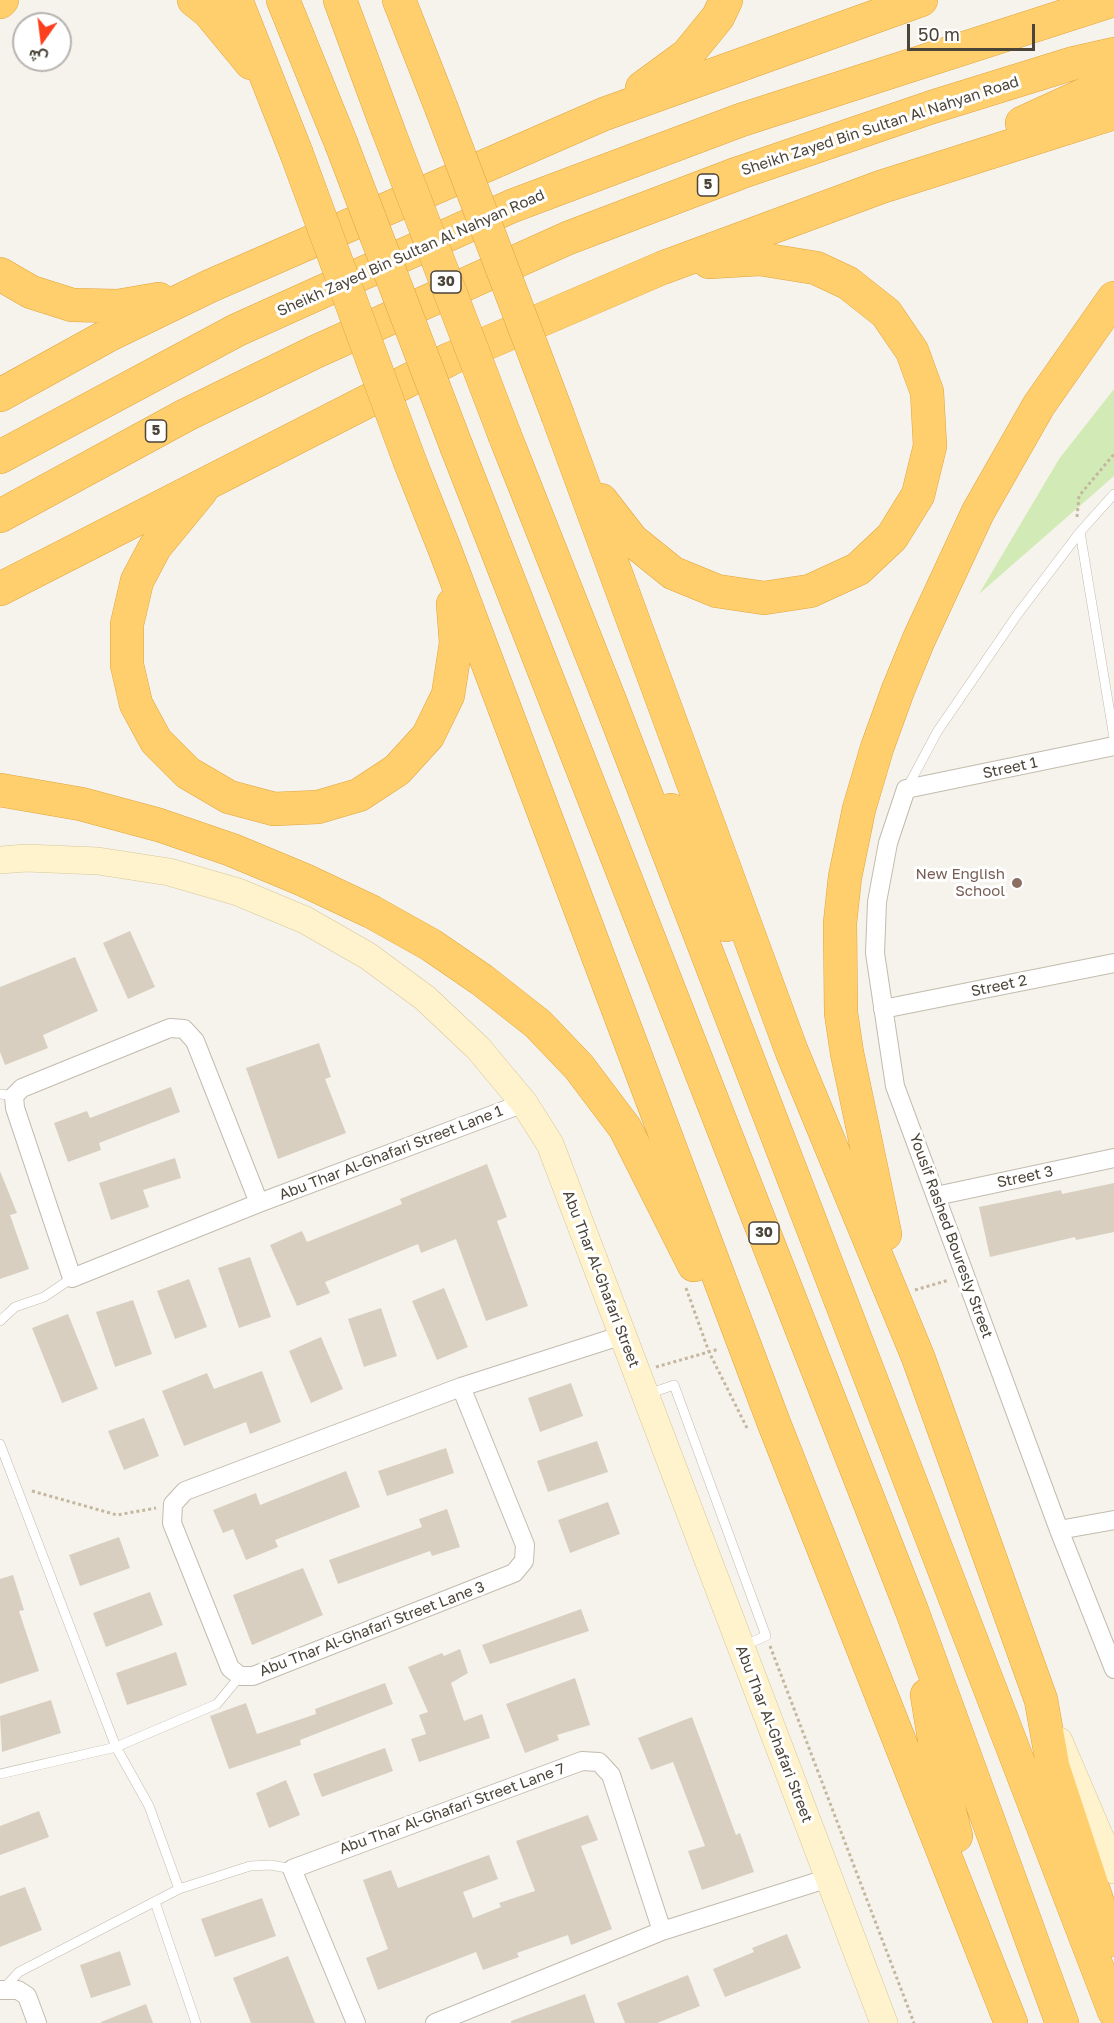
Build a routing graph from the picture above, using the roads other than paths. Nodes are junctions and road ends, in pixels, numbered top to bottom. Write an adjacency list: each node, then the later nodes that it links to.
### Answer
1 (194, 0): 13 (highway)
2 (236, 0): 13 (highway)
3 (283, 0): 55 (highway, 30, bridge)
4 (340, 0): 30 (highway, 30, bridge)
5 (399, 0): 11 (highway)
6 (408, 0): 11 (highway)
7 (726, 0): 15 (highway)
8 (921, 0): 15 (highway)
9 (1114, 0): 22 (highway, Sheikh Zayed Bin Sultan Al Nahyan Road)
10 (1114, 54): 26 (highway, Sheikh Zayed Bin Sultan Al Nahyan Road / 5)
11 (420, 55): 23 (highway, bridge)
12 (1114, 81): 16 (highway)
13 (272, 87): 28 (highway, bridge)
14 (1114, 113): 16 (highway)
15 (604, 114): 19 (highway)
16 (881, 187): 17 (highway)
17 (662, 268): 23 (highway); 24 (highway)
18 (0, 274): 19 (highway)
19 (210, 285): 21 (highway)
20 (1114, 298): 45 (highway)
21 (0, 395)
22 (0, 457)
23 (579, 470): 38 (highway)
24 (212, 479): 28 (highway); 29 (highway)
25 (1114, 494): 27 (lane)
26 (0, 516)
27 (1080, 532): 31 (lane); 33 (lane)
28 (446, 550): 50 (highway)
29 (0, 589)
30 (612, 706): 38 (highway); 71 (highway, 30)
31 (1114, 738)
32 (1114, 746): 33 (street, Street 1)
33 (906, 789): 37 (street, Yousif Rashed Bouresly Street)
34 (0, 790): 50 (highway)
35 (0, 860): 40 (street, Abu Thar Al-Ghafari Street)
36 (1114, 963): 37 (street, Street 2)
37 (883, 1009): 42 (street, Yousif Rashed Bouresly Street)
38 (792, 1052): 45 (highway)
39 (7, 1095): 43 (street, Abu Thar Al-Ghafari Street Lane 1); 44 (street, Abu Thar Al-Ghafari Street Lane 1)
40 (524, 1103): 43 (street, Abu Thar Al-Ghafari Street Lane 1); 47 (street, Abu Thar Al-Ghafari Street)
41 (1114, 1158): 42 (street, Street 3)
42 (936, 1196): 54 (street, Yousif Rashed Bouresly Street)
43 (259, 1203): 44 (street, Abu Thar Al-Ghafari Street Lane 1)
44 (72, 1278): 46 (lane)
45 (907, 1302): 59 (highway)
46 (0, 1321)
47 (622, 1335): 48 (street, Abu Thar Al-Ghafari Street); 49 (street)
48 (641, 1384): 56 (street, Abu Thar Al-Ghafari Street); 56 (lane)
49 (461, 1388): 58 (street, Abu Thar Al-Ghafari Street Lane 3); 58 (street, Abu Thar Al-Ghafari Street Lane 3)
50 (775, 1425): 69 (highway)
51 (0, 1444): 52 (lane)
52 (3, 1461): 60 (lane)
53 (1114, 1521): 54 (street)
54 (1059, 1530): 57 (street, Yousif Rashed Bouresly Street)
55 (912, 1611): 69 (highway); 78 (highway, 30)
56 (741, 1647): 64 (street, Abu Thar Al-Ghafari Street)
57 (1114, 1669)
58 (240, 1676): 60 (lane)
59 (1041, 1700): 63 (street); 68 (highway)
60 (116, 1747): 61 (lane); 65 (lane)
61 (0, 1774)
62 (292, 1869): 65 (lane); 67 (street, Abu Thar Al-Ghafari Street Lane 7); 74 (street)
63 (1114, 1870)
64 (829, 1878): 67 (street); 76 (street, Abu Thar Al-Ghafari Street)
65 (179, 1889): 66 (lane)
66 (155, 1902): 70 (lane); 73 (lane)
67 (662, 1931): 75 (street)
68 (1114, 1953)
69 (993, 1977): 77 (highway)
70 (2, 1989): 72 (street)
71 (1114, 2011)
72 (37, 2023)
73 (196, 2023)
74 (356, 2023)
75 (435, 2023)
76 (884, 2023)
77 (1011, 2023)
78 (1062, 2023)

